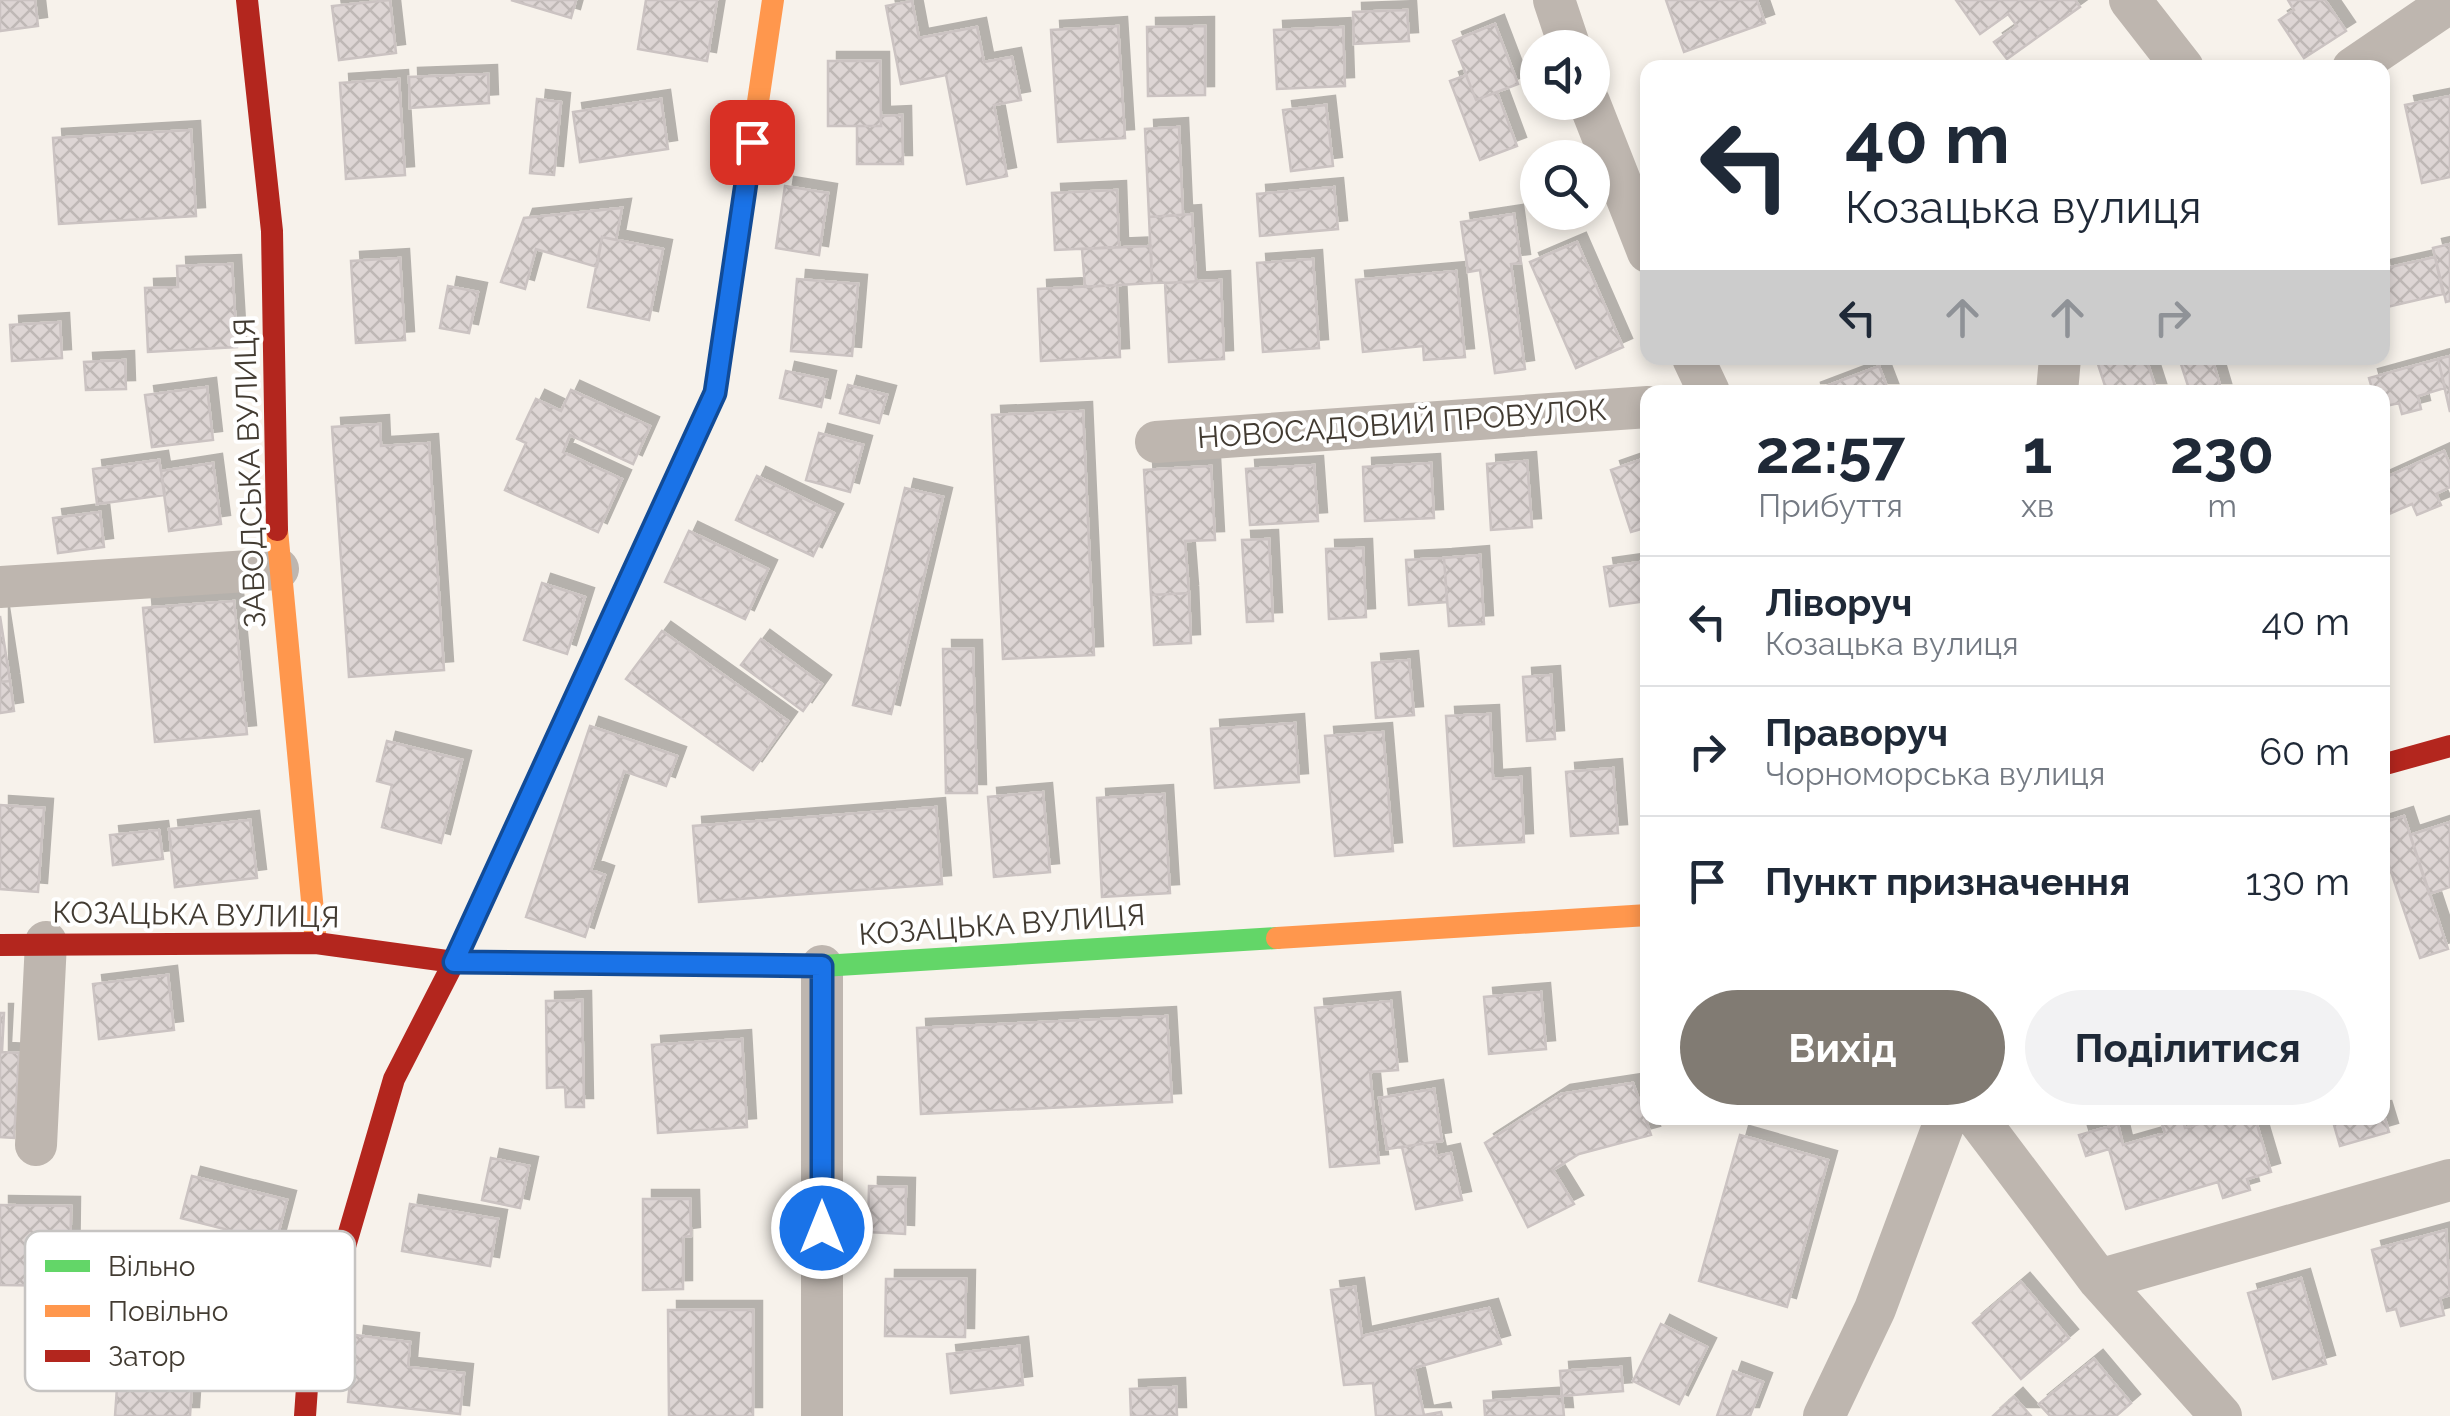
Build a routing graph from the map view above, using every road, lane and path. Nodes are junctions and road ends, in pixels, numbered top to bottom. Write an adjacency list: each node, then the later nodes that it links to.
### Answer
1 (246, 0): 13 (street, ЗАВОДСЬКА ВУЛИЦЯ)
2 (773, 0): 21 (street)
3 (1554, 0): 6 (street)
4 (2130, 0): 7 (street)
5 (2450, 2): 8 (street)
6 (1564, 30)
7 (2176, 60)
8 (2366, 60)
9 (1596, 120): 10 (street)
10 (1640, 232)
11 (1640, 407): 12 (street, НОВОСАДОВИЙ ПРОВУЛОК)
12 (1156, 442)
13 (278, 569): 14 (street); 19 (street, ЗАВОДСЬКА ВУЛИЦЯ)
14 (0, 588)
15 (2450, 746): 16 (street)
16 (2390, 763)
17 (1640, 915): 22 (street, КОЗАЦЬКА ВУЛИЦЯ)
18 (46, 942): 19 (street, КОЗАЦЬКА ВУЛИЦЯ); 20 (street, КОЗАЦЬКА ВУЛИЦЯ); 25 (street)
19 (316, 943): 21 (street, КОЗАЦЬКА ВУЛИЦЯ)
20 (0, 945)
21 (454, 962): 22 (street, КОЗАЦЬКА ВУЛИЦЯ); 27 (street)
22 (822, 966): 31 (street)
23 (1943, 1125): 32 (street)
24 (1981, 1125): 28 (street)
25 (36, 1145)
26 (2450, 1180): 28 (street)
27 (350, 1231)
28 (2099, 1280): 33 (street)
29 (306, 1391): 30 (street)
30 (304, 1416)
31 (822, 1416)
32 (1824, 1416)
33 (2221, 1416)

